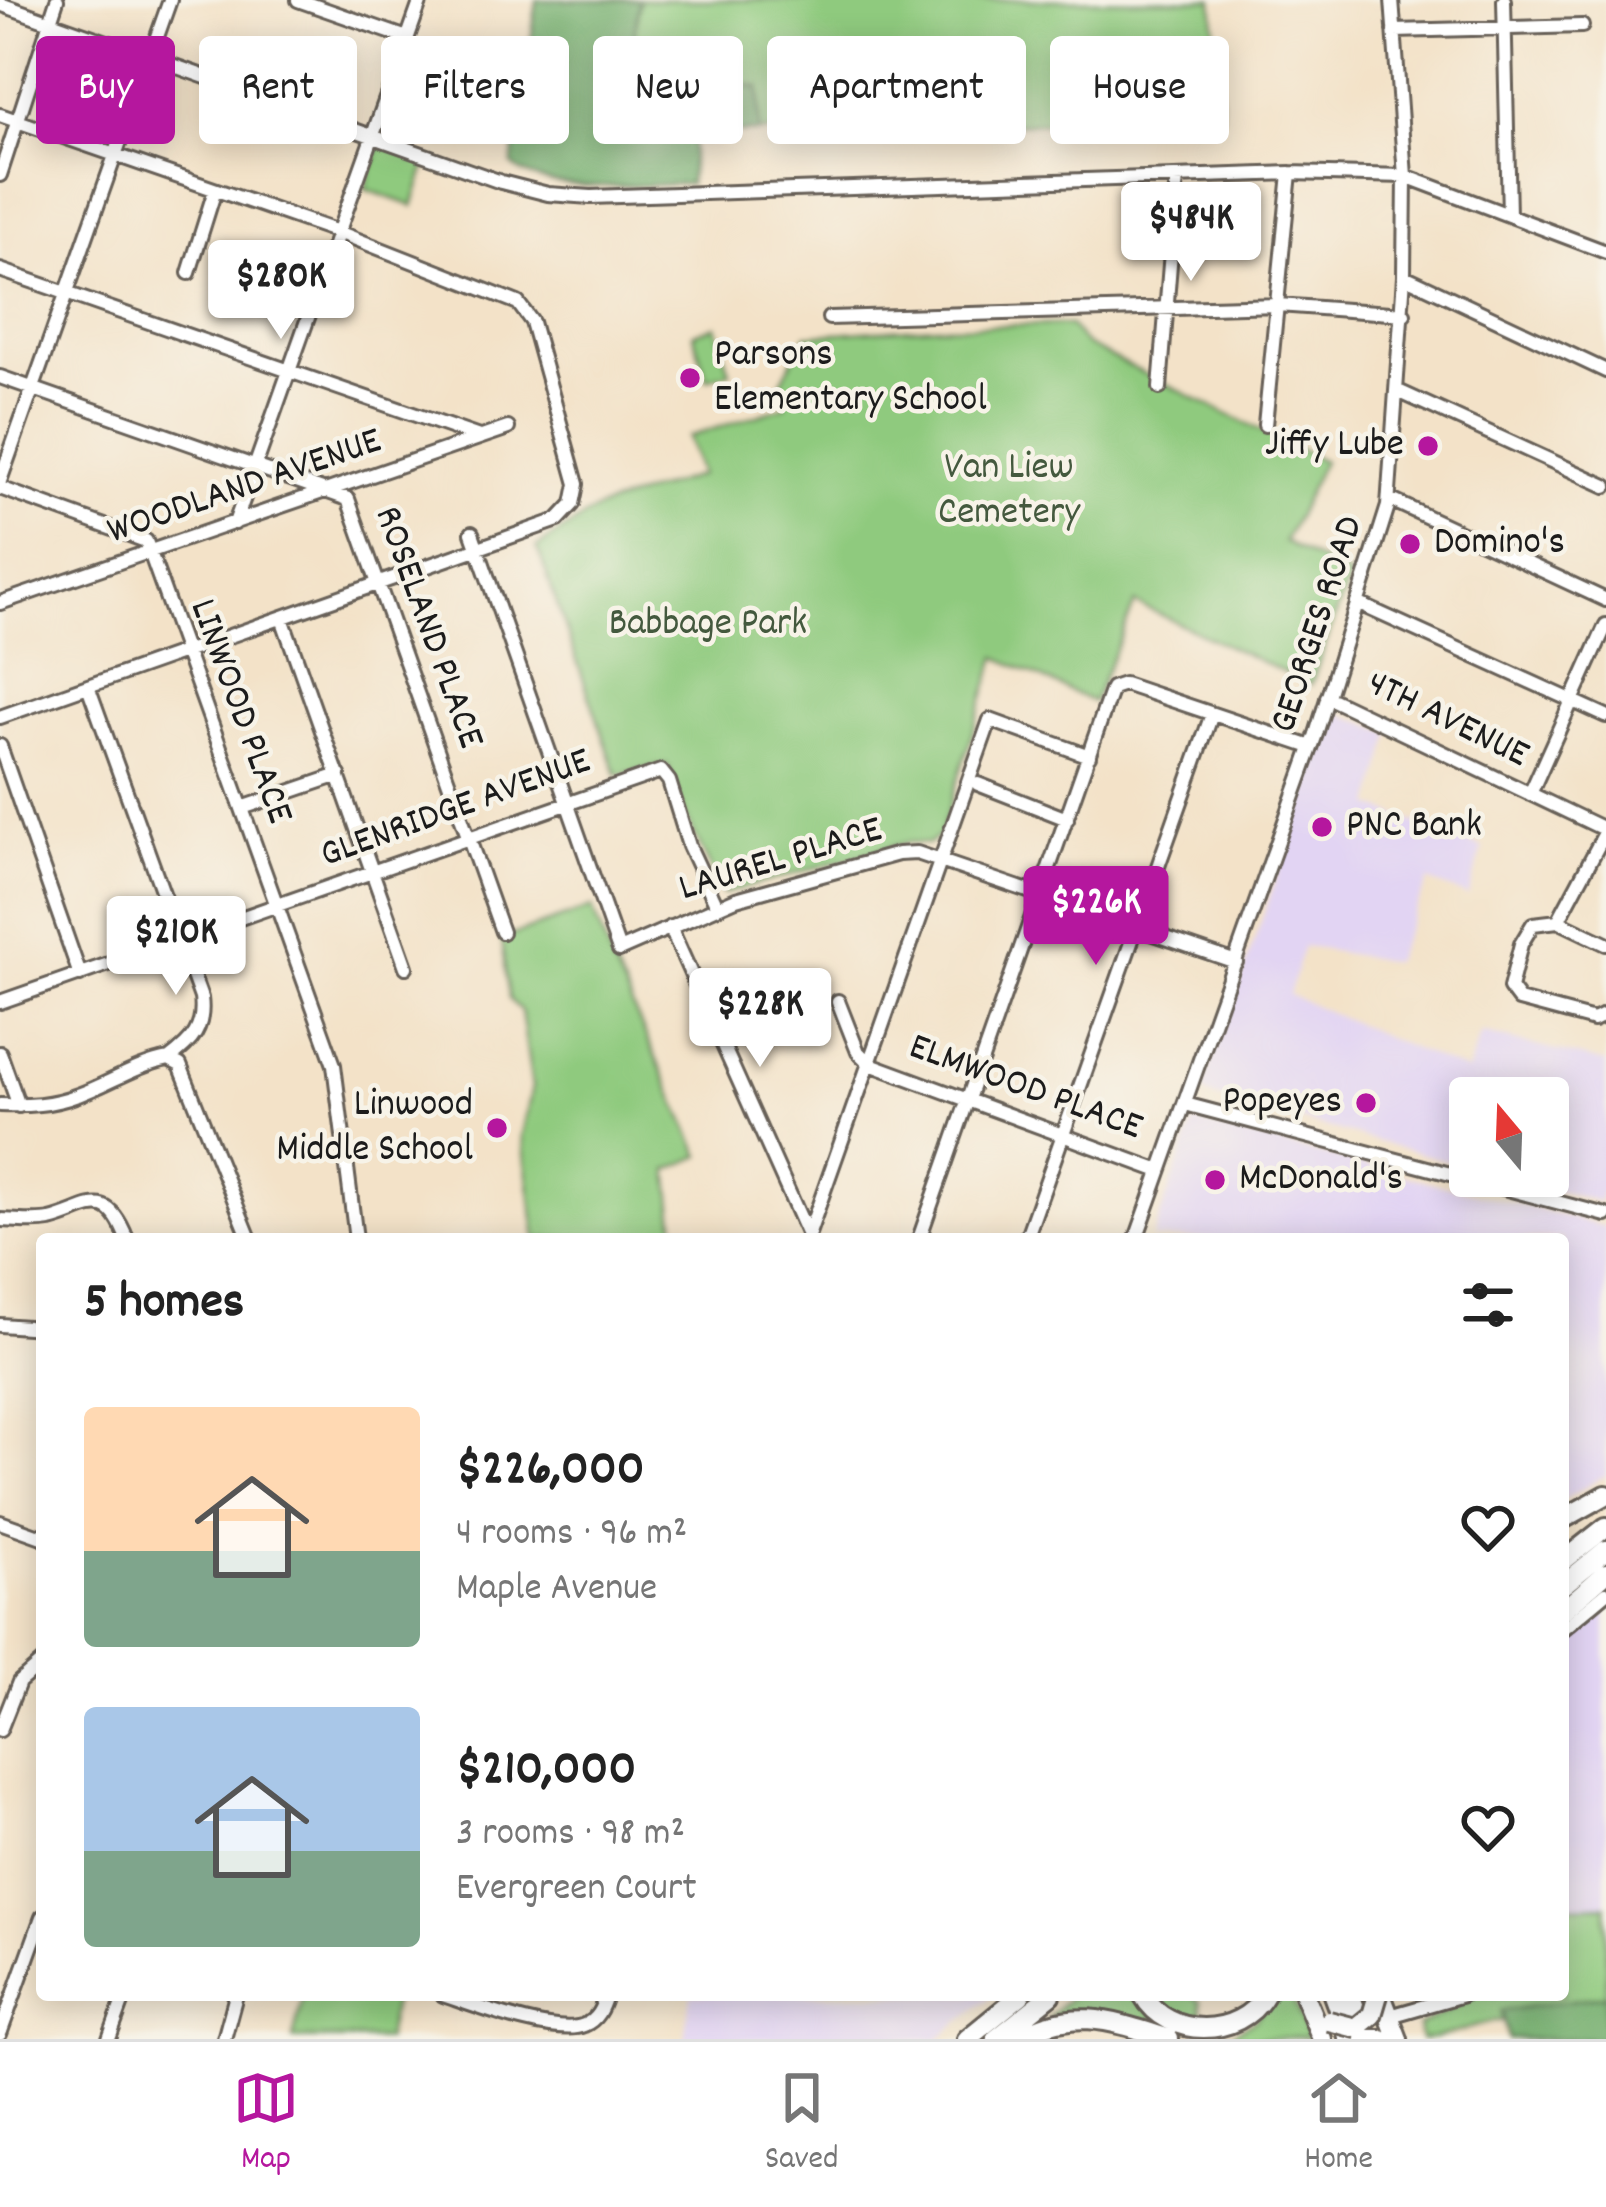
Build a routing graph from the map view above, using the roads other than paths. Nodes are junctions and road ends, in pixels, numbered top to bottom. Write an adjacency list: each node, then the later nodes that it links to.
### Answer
1 (57, 0): 8 (street)
2 (170, 0): 13 (street)
3 (300, 0): 14 (street)
4 (422, 0): 15 (street)
5 (1392, 0): 11 (street, GEORGES ROAD)
6 (1504, 0): 10 (street)
7 (0, 4): 8 (street)
8 (49, 22): 12 (street); 19 (street)
9 (1582, 26): 10 (street)
10 (1505, 28): 11 (street); 28 (street)
11 (1394, 31): 25 (street, GEORGES ROAD)
12 (89, 36)
13 (157, 36)
14 (401, 36)
15 (408, 36)
16 (175, 66): 20 (street)
17 (381, 113): 20 (street)
18 (0, 115): 19 (street)
19 (18, 121): 22 (street); 24 (street)
20 (373, 136): 26 (street); 29 (street)
21 (119, 144): 22 (street)
22 (115, 155): 27 (street); 34 (street)
23 (1290, 173): 25 (street); 26 (street); 35 (street)
24 (0, 175)
25 (1405, 176): 28 (street); 33 (street, GEORGES ROAD)
26 (1178, 178): 36 (street)
27 (215, 190): 29 (street); 32 (street)
28 (1509, 215): 30 (street)
29 (338, 232): 39 (street); 54 (street)
30 (1606, 253)
31 (0, 270): 34 (street)
32 (189, 273)
33 (1404, 276): 37 (street, GEORGES ROAD); 40 (street)
34 (67, 292): 39 (street); 42 (street)
35 (1278, 305): 36 (street); 37 (street); 45 (street)
36 (1164, 309): 38 (street); 43 (street)
37 (1404, 314): 44 (street, GEORGES ROAD)
38 (829, 318)
39 (290, 371): 47 (street); 48 (street)
40 (1606, 371)
41 (0, 376): 42 (street)
42 (34, 388): 48 (street); 49 (street)
43 (1160, 388)
44 (1398, 391): 50 (street); 52 (street, GEORGES ROAD)
45 (1265, 425)
46 (508, 428): 47 (street, WOODLAND AVENUE)
47 (480, 437): 51 (street, WOODLAND AVENUE)
48 (255, 468): 51 (street); 53 (street)
49 (0, 484): 55 (street)
50 (1606, 486)
51 (331, 492): 53 (street, WOODLAND AVENUE); 56 (street, ROSELAND PLACE)
52 (1389, 499): 57 (street); 59 (street, GEORGES ROAD)
53 (235, 523): 55 (street, WOODLAND AVENUE)
54 (475, 541): 56 (street); 75 (street)
55 (151, 554): 58 (street, WOODLAND AVENUE); 62 (street, LINWOOD PLACE)
56 (381, 583): 60 (street); 79 (street, ROSELAND PLACE)
57 (1606, 600)
58 (0, 603)
59 (1357, 603): 64 (street, GEORGES ROAD); 65 (street)
60 (282, 618): 62 (street); 72 (street)
61 (1606, 625): 65 (street)
62 (185, 652): 63 (street); 76 (street, LINWOOD PLACE)
63 (88, 686): 68 (street); 89 (street)
64 (1327, 697): 70 (street, GEORGES ROAD); 74 (street, 4TH AVENUE)
65 (1573, 700): 67 (street); 74 (street)
66 (1212, 714): 70 (street); 71 (street); 87 (street)
67 (1606, 716)
68 (0, 717)
69 (0, 746): 93 (street)
70 (1311, 747): 91 (street, GEORGES ROAD)
71 (1088, 756): 77 (street); 80 (street)
72 (339, 775): 76 (street); 81 (street)
73 (978, 784): 77 (street)
74 (1530, 794): 78 (street, 4TH AVENUE)
75 (566, 802): 79 (street, GLENRIDGE AVENUE); 83 (street, GLENRIDGE AVENUE); 86 (street, LAUREL PLACE)
76 (242, 808): 84 (street, LINWOOD PLACE)
77 (1067, 819): 82 (street)
78 (1606, 830): 85 (street)
79 (468, 836): 81 (street, GLENRIDGE AVENUE); 88 (street, ROSELAND PLACE)
80 (943, 861): 82 (street, LAUREL PLACE); 83 (street, LAUREL PLACE); 99 (street)
81 (371, 870): 84 (street, GLENRIDGE AVENUE); 92 (street)
82 (1040, 895): 87 (street, LAUREL PLACE); 100 (street)
83 (717, 905): 86 (street, LAUREL PLACE)
84 (277, 907): 89 (street, GLENRIDGE AVENUE); 110 (street, LINWOOD PLACE)
85 (1558, 921): 90 (street); 96 (street)
86 (670, 927): 111 (street)
87 (1136, 928): 91 (street, LAUREL PLACE); 104 (street)
88 (502, 932)
89 (180, 940): 93 (street, GLENRIDGE AVENUE); 98 (street)
90 (1606, 944)
91 (1236, 962): 101 (street, GEORGES ROAD)
92 (406, 967)
93 (80, 975): 95 (street, GLENRIDGE AVENUE)
94 (838, 1001): 99 (street)
95 (0, 1002)
96 (1606, 1014)
97 (0, 1053): 103 (street)
98 (169, 1059): 103 (street); 109 (street)
99 (870, 1064): 100 (street, ELMWOOD PLACE); 112 (street)
100 (969, 1098): 104 (street, ELMWOOD PLACE); 113 (street)
101 (1185, 1104): 105 (street, GEORGES ROAD); 106 (street)
102 (0, 1105): 103 (street)
103 (19, 1106)
104 (1063, 1134): 105 (street, ELMWOOD PLACE); 114 (street)
105 (1160, 1171): 115 (street, GEORGES ROAD)
106 (1606, 1216)
107 (0, 1220): 108 (street)
108 (125, 1233)
109 (248, 1233)
110 (355, 1233)
111 (806, 1233)
112 (808, 1233)
113 (921, 1233)
114 (1028, 1233)
115 (1138, 1233)
116 (0, 1325): 117 (street)
117 (36, 1328)
118 (1606, 1495): 119 (highway)
119 (1569, 1516)
120 (0, 1522): 122 (street)
121 (1606, 1527): 124 (highway)
122 (36, 1535)
123 (1606, 1550): 126 (highway)
124 (1569, 1557)
125 (1606, 1573): 128 (highway)
126 (1569, 1580)
127 (1606, 1593): 129 (street)
128 (1569, 1605)
129 (1569, 1625)
130 (36, 1667): 131 (street)
131 (0, 1730)
132 (36, 1934): 149 (street)
133 (122, 2001): 151 (street)
134 (234, 2001): 152 (street)
135 (463, 2001): 136 (street)
136 (603, 2001)
137 (1014, 2001): 153 (highway)
138 (1044, 2001): 154 (highway)
139 (1146, 2001): 140 (highway)
140 (1259, 2001)
141 (1307, 2001): 150 (highway)
142 (1333, 2001): 150 (highway)
143 (1354, 2001): 148 (highway)
144 (1378, 2001): 150 (highway, bridge)
145 (1379, 2001): 148 (highway)
146 (1419, 2001): 148 (street)
147 (1448, 2001): 148 (street)
148 (1373, 2032): 157 (highway)
149 (0, 2034)
150 (1331, 2035)
151 (109, 2039)
152 (224, 2039)
153 (967, 2039)
154 (996, 2039)
155 (1015, 2039): 156 (highway)
156 (1169, 2039)
157 (1399, 2039)

